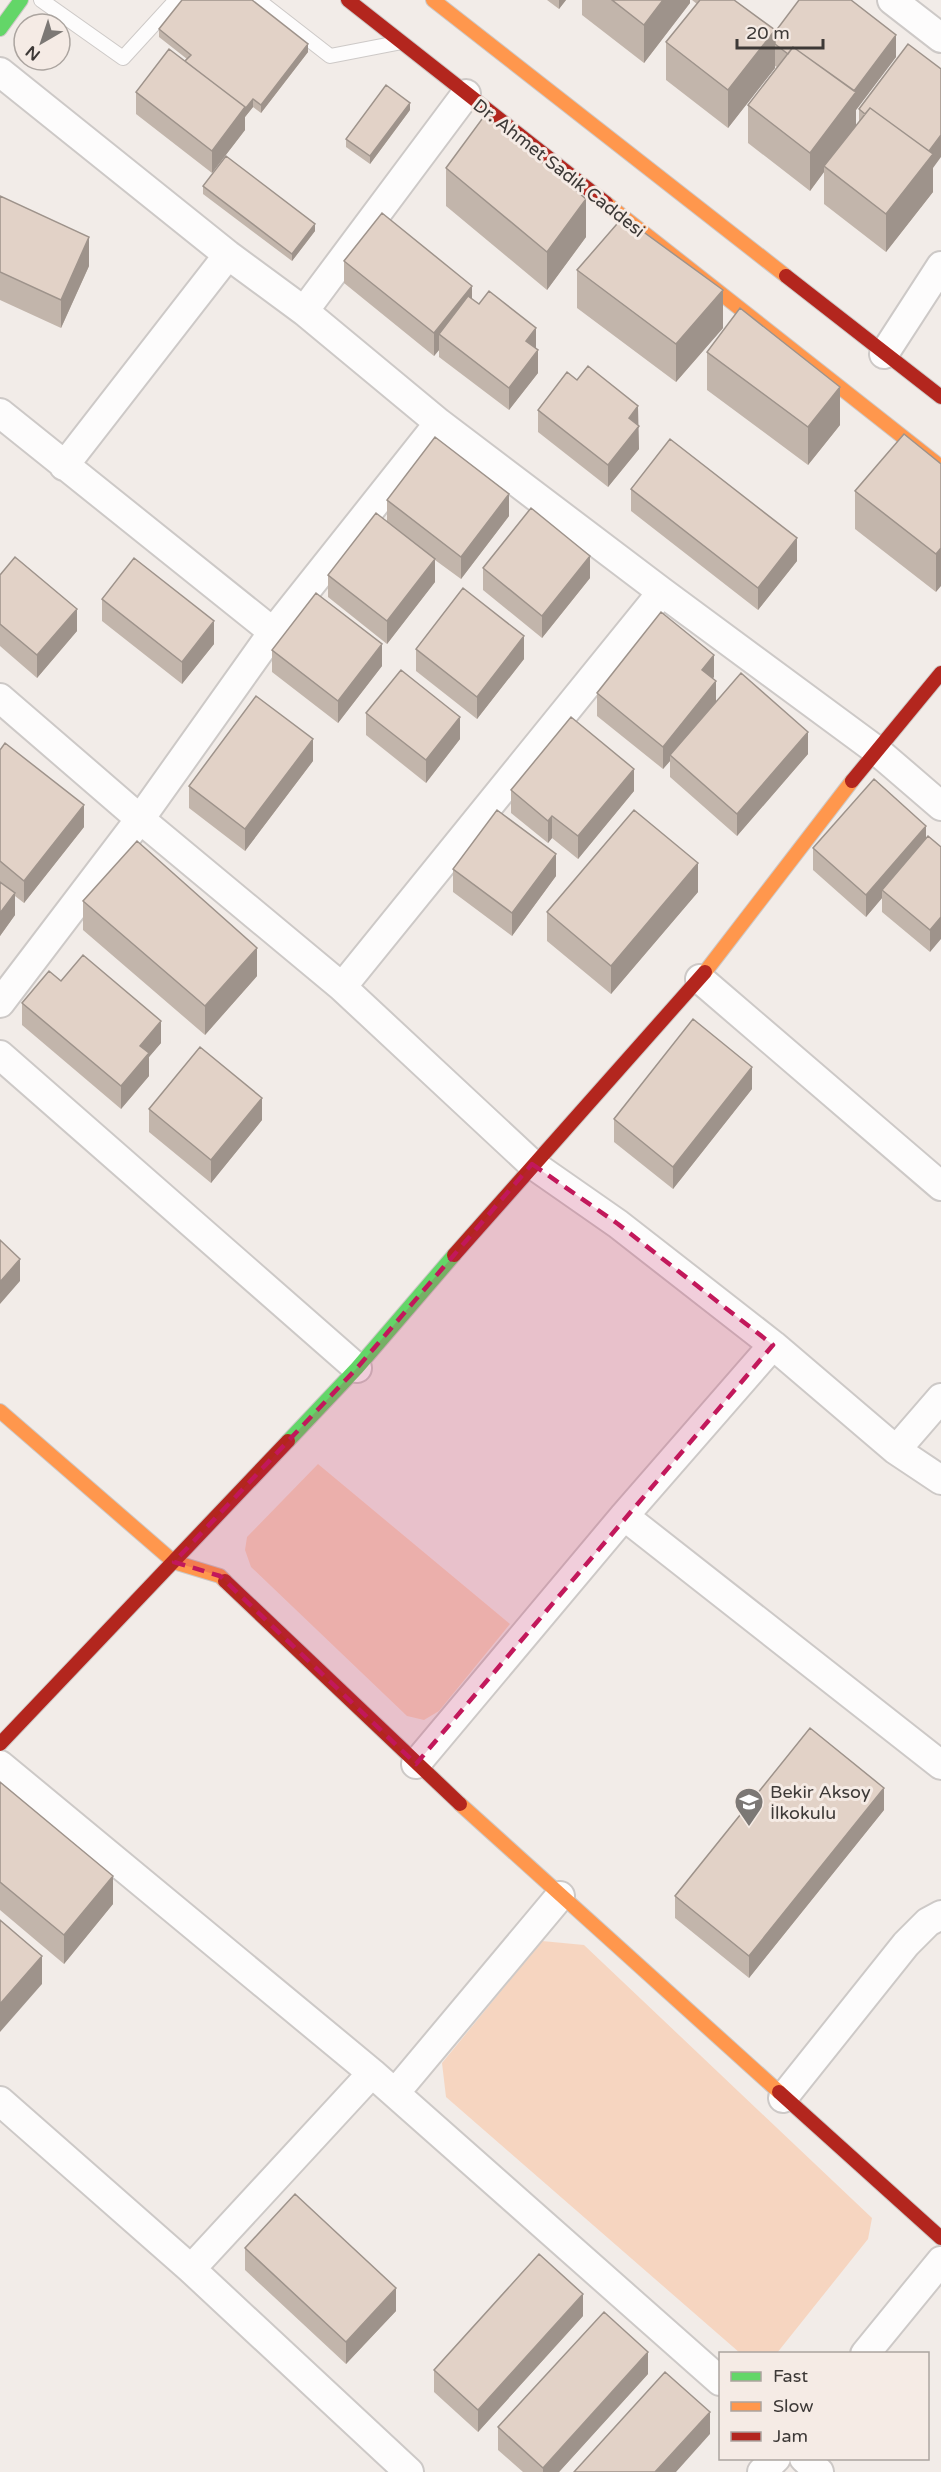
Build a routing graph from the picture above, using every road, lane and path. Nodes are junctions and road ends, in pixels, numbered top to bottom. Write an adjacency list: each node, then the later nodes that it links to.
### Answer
1 (21, 0): 8 (street)
2 (42, 0): 3 (lane)
3 (176, 0)
4 (258, 0): 10 (lane)
5 (348, 0): 10 (street, Dr. Ahmet Sadık Caddesi)
6 (433, 0): 16 (street)
7 (892, 0): 9 (street)
8 (0, 29)
9 (941, 38)
10 (401, 42): 12 (street, Dr. Ahmet Sadık Caddesi)
11 (0, 72): 13 (street)
12 (466, 94): 15 (street); 21 (street, Dr. Ahmet Sadık Caddesi)
13 (228, 255): 15 (street); 20 (street)
14 (941, 266): 16 (street)
15 (304, 311): 19 (street)
16 (884, 354): 17 (street)
17 (941, 397)
18 (0, 413): 20 (street)
19 (439, 423): 22 (street); 23 (street)
20 (64, 466): 23 (street)
21 (941, 467)
22 (662, 592): 26 (street); 30 (street)
23 (273, 632): 28 (street)
24 (941, 673): 26 (street)
25 (0, 698): 28 (street)
26 (876, 750): 27 (street); 29 (street)
27 (941, 806)
28 (140, 819): 30 (street); 31 (street)
29 (700, 979): 33 (street); 34 (street)
30 (342, 987): 33 (street)
31 (0, 1003)
32 (0, 1055): 36 (street)
33 (532, 1164): 35 (street); 36 (street)
34 (941, 1186)
35 (773, 1345): 39 (street); 41 (street)
36 (357, 1368): 42 (street)
37 (941, 1398): 39 (street)
38 (0, 1411): 42 (street)
39 (896, 1450): 40 (street)
40 (941, 1480)
41 (624, 1516): 44 (street); 46 (street)
42 (174, 1562): 43 (street); 44 (street)
43 (0, 1744)
44 (416, 1764): 47 (street)
45 (0, 1765): 49 (street)
46 (941, 1765)
47 (560, 1896): 50 (street); 51 (street)
48 (941, 1915): 51 (street)
49 (372, 2073): 50 (street); 55 (street)
50 (395, 2093): 57 (street)
51 (783, 2098): 53 (street)
52 (0, 2101): 55 (street)
53 (941, 2238)
54 (941, 2261): 56 (street)
55 (191, 2269): 60 (street)
56 (867, 2352)
57 (719, 2380)
58 (774, 2460): 61 (street)
59 (806, 2460): 62 (street)
60 (409, 2472)
61 (762, 2472)
62 (819, 2472)

